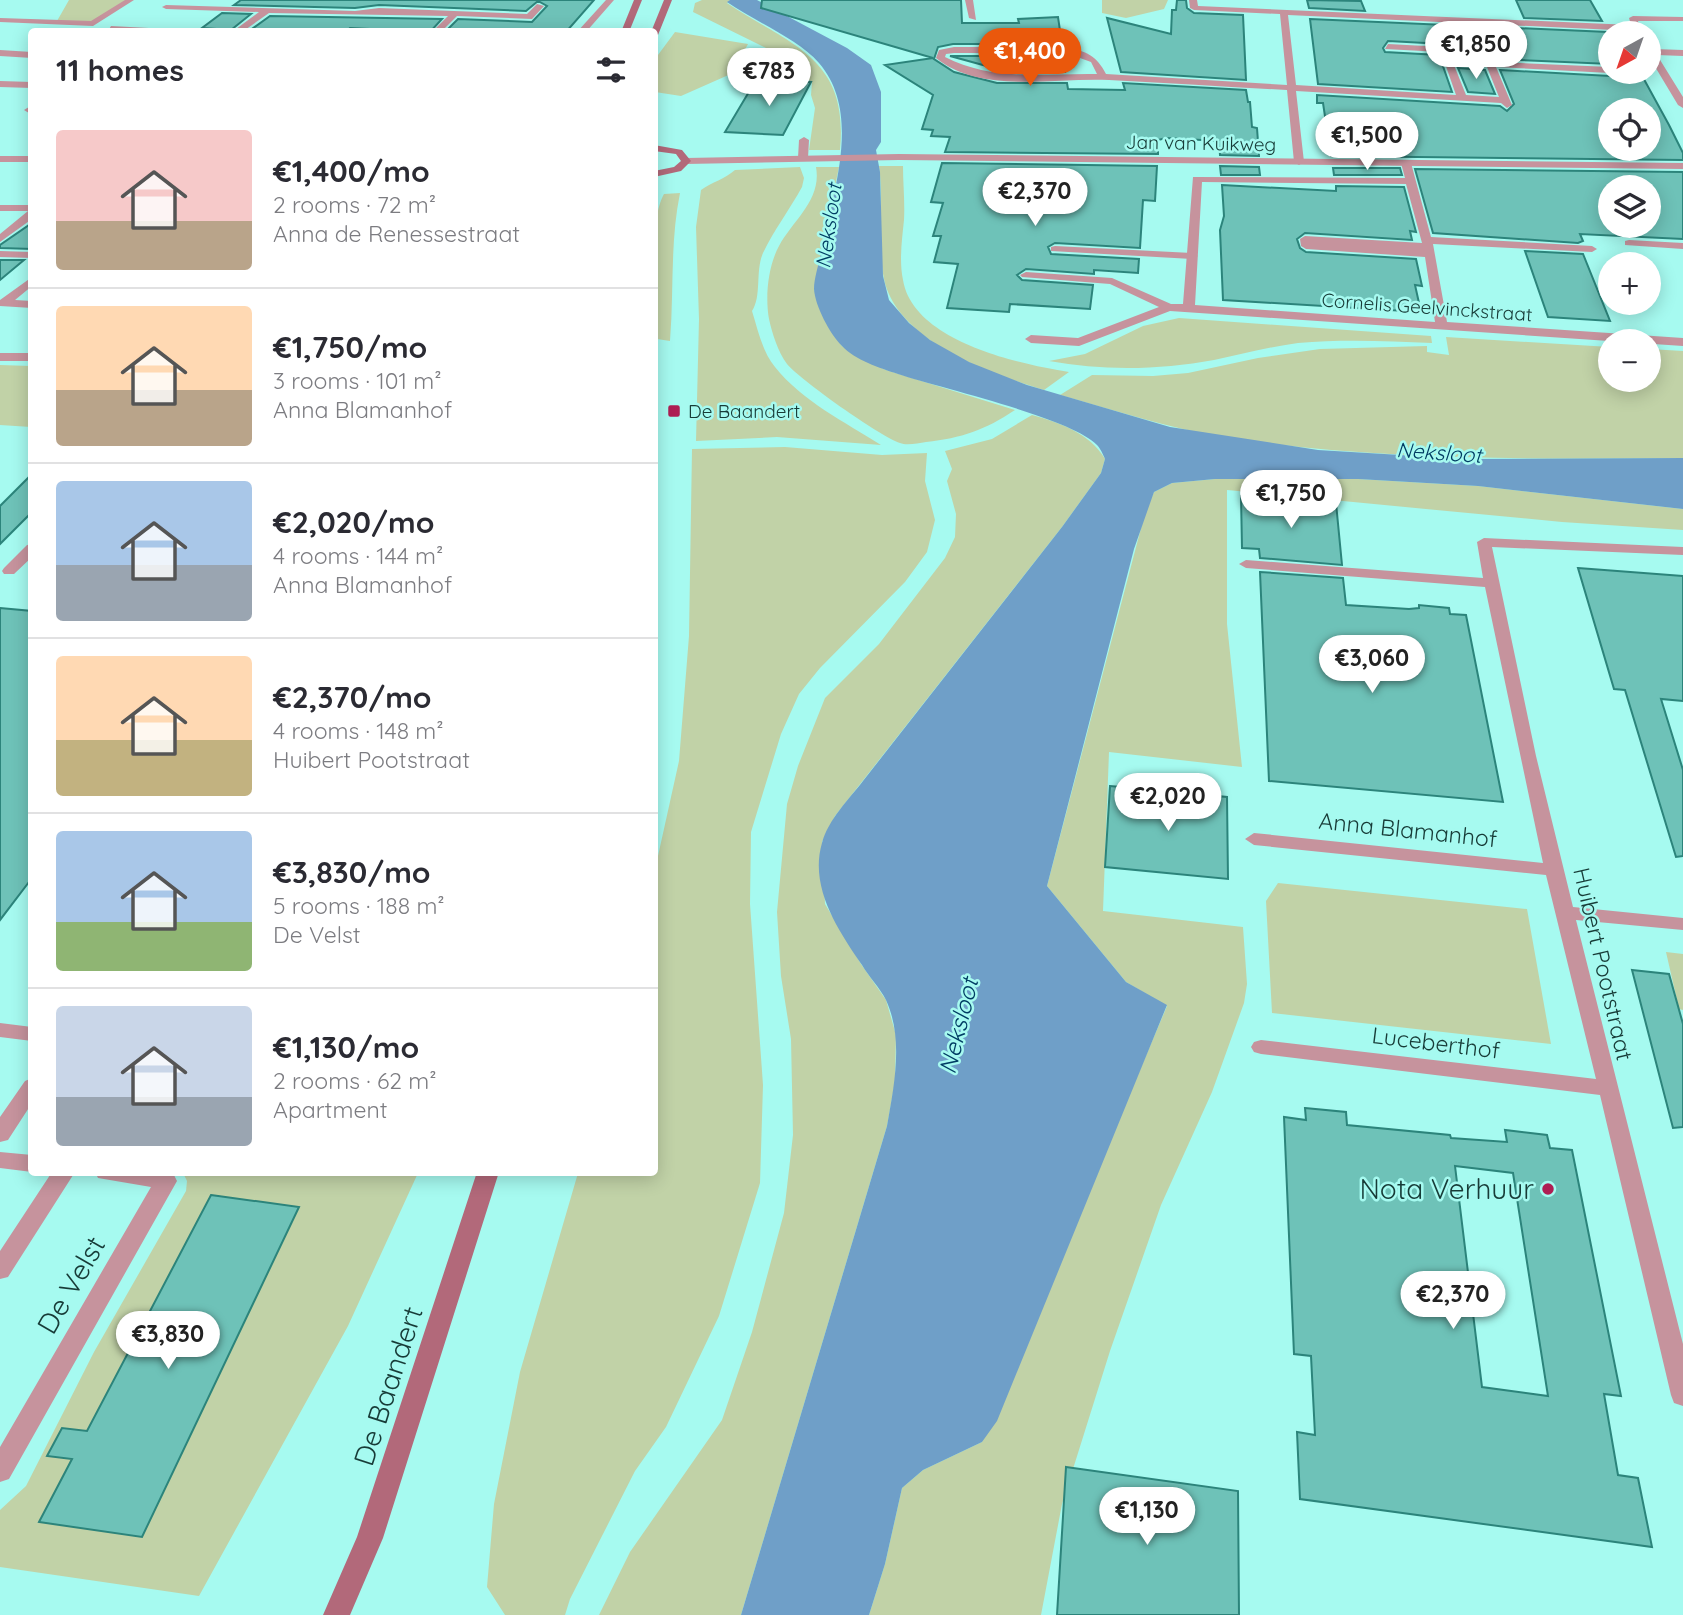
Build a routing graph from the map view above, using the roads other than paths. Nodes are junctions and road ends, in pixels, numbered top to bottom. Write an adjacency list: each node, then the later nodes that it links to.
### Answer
1 (130, 0): 16 (street)
2 (610, 0): 20 (street)
3 (638, 0): 21 (main road)
4 (668, 0): 22 (main road)
5 (969, 0): 13 (street)
6 (1193, 0): 10 (street)
7 (166, 6): 9 (street)
8 (540, 6): 11 (street)
9 (265, 12): 11 (street); 18 (street)
10 (1292, 12): 23 (street); 39 (street)
11 (455, 13): 19 (street)
12 (1619, 17): 14 (street)
13 (974, 18)
14 (1639, 18): 15 (street); 17 (street)
15 (1683, 19)
16 (0, 20)
17 (1632, 21)
18 (242, 28)
19 (440, 28)
20 (585, 28)
21 (627, 28)
22 (657, 28)
23 (1598, 28)
24 (1087, 40): 26 (street)
25 (1388, 47): 31 (street)
26 (1066, 50): 36 (street); 36 (street)
27 (1661, 51): 29 (street)
28 (0, 53): 30 (street)
29 (1683, 53)
30 (28, 55)
31 (1448, 62): 32 (street); 40 (street)
32 (1490, 64): 34 (street); 40 (street)
33 (1661, 67): 35 (street)
34 (1598, 69)
35 (1664, 72): 41 (street)
36 (1102, 77): 39 (street)
37 (0, 84): 38 (street)
38 (28, 85)
39 (1293, 89): 40 (street); 48 (street)
40 (1462, 98)
41 (1683, 105)
42 (804, 140): 44 (street)
43 (658, 149): 47 (main road)
44 (803, 158): 47 (street, Jan van Kuikweg); 48 (street, Jan van Kuikweg)
45 (0, 159): 46 (street)
46 (28, 159)
47 (686, 161): 51 (main road)
48 (1299, 162): 49 (street, Jan van Kuikweg)
49 (1406, 163): 50 (street, Jan van Kuikweg); 52 (street)
50 (1683, 166)
51 (658, 173)
52 (1411, 181): 59 (street); 64 (street, Jan van Kuikweg)
53 (0, 208): 54 (street)
54 (28, 208)
55 (28, 216): 56 (street)
56 (0, 239)
57 (1629, 243): 58 (street)
58 (1683, 246)
59 (1429, 247): 59 (street); 61 (street); 71 (street)
60 (1055, 249): 64 (street)
61 (1592, 249)
62 (0, 254): 63 (street)
63 (28, 255)
64 (1192, 256): 70 (street)
65 (1026, 275): 69 (street)
66 (28, 283): 67 (street)
67 (2, 303): 68 (street)
68 (28, 305)
69 (1168, 307): 70 (street, Cornelis Geelvinckstraat); 72 (street)
70 (1189, 308): 71 (street, Cornelis Geelvinckstraat)
71 (1442, 326): 73 (street, Cornelis Geelvinckstraat)
72 (1031, 339)
73 (1683, 342)
74 (0, 357): 75 (street)
75 (28, 357)
76 (28, 551): 79 (street)
77 (1683, 551): 81 (street, Huibert Pootstraat)
78 (1246, 564): 81 (street)
79 (4, 570): 80 (street)
80 (28, 572)
81 (1491, 583): 83 (street, Huibert Pootstraat)
82 (1254, 839): 83 (street, Anna Blamanhof)
83 (1556, 870): 84 (street, Huibert Pootstraat)
84 (1567, 913): 85 (street); 89 (street, Huibert Pootstraat)
85 (1683, 925)
86 (0, 1030): 87 (street)
87 (28, 1034)
88 (1261, 1047): 89 (street, Luceberthof)
89 (1606, 1088): 98 (street, Huibert Pootstraat)
90 (28, 1092): 91 (street)
91 (0, 1134)
92 (0, 1160): 93 (street)
93 (28, 1164)
94 (61, 1176): 97 (street)
95 (133, 1176): 99 (street, De Velst)
96 (487, 1176): 100 (main road, De Baandert)
97 (0, 1270)
98 (1683, 1395)
99 (0, 1471)
100 (335, 1615)

